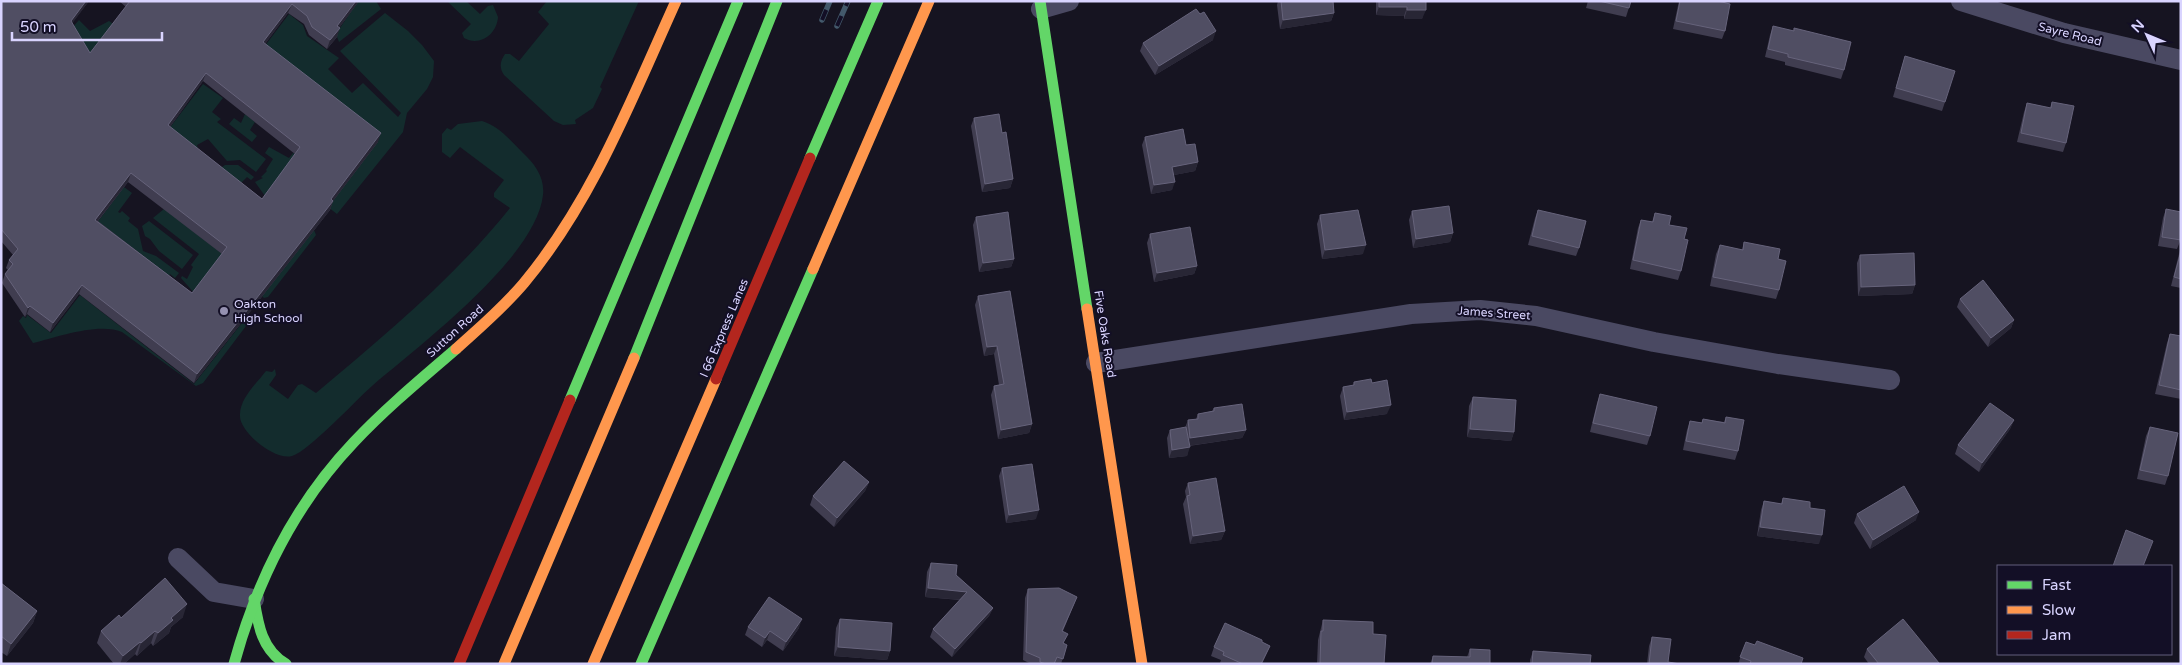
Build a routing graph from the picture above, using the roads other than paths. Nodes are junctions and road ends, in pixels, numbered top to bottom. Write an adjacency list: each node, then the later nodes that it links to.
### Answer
1 (676, 1): 13 (main road, Sutton Road)
2 (738, 1): 16 (main road)
3 (776, 1): 17 (main road)
4 (878, 1): 18 (main road, I 66 Express Lanes)
5 (929, 1): 19 (main road)
6 (1070, 1): 8 (street)
7 (1961, 1): 9 (street, Sayre Road)
8 (1041, 5): 10 (main road, Five Oaks Road)
9 (2181, 60)
10 (1096, 363): 11 (street, James Street); 20 (main road, Five Oaks Road)
11 (1890, 380)
12 (178, 558): 13 (street)
13 (254, 599): 14 (main road, Sutton Road); 15 (main road)
14 (234, 664)
15 (286, 664)
16 (459, 664)
17 (504, 664)
18 (592, 664)
19 (641, 664)
20 (1142, 664)

